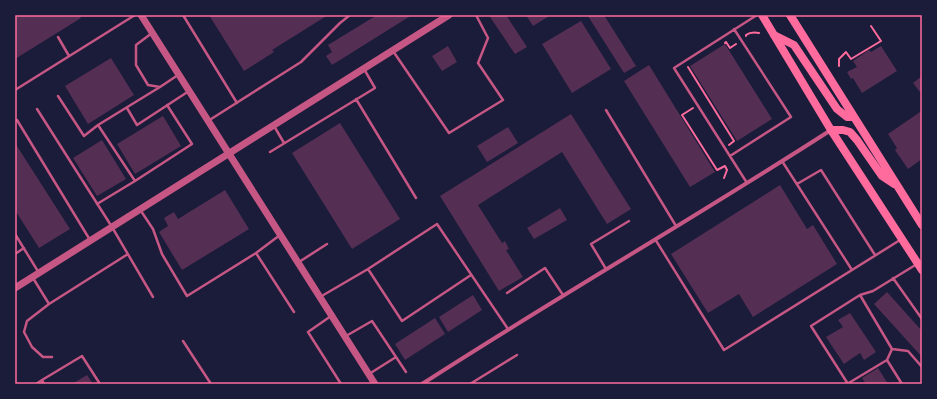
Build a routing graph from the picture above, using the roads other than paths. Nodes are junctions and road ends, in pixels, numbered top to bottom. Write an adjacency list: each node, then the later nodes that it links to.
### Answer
1 (135, 15): 15 (lane)
2 (141, 15): 11 (street)
3 (183, 15): 23 (lane)
4 (350, 15): 23 (lane)
5 (449, 15): 14 (street)
6 (476, 15): 14 (lane)
7 (757, 15): 10 (lane)
8 (762, 15): 12 (main road)
9 (790, 15): 28 (main road)
10 (734, 29): 37 (lane); 37 (lane)
11 (152, 33): 17 (street); 18 (lane)
12 (774, 34): 28 (main road); 33 (main road)
13 (58, 37): 15 (lane)
14 (393, 50): 16 (street)
15 (69, 56): 19 (lane)
16 (364, 69): 22 (lane); 32 (street)
17 (178, 74): 18 (lane); 20 (street)
18 (160, 87): 25 (lane)
19 (15, 90)
20 (189, 91): 24 (lane); 30 (street)
21 (58, 96): 31 (lane)
22 (356, 99): 34 (lane); 43 (lane)
23 (238, 103): 30 (lane)
24 (167, 105): 25 (lane); 39 (lane)
25 (127, 108): 31 (lane)
26 (37, 109): 44 (lane)
27 (606, 110): 48 (lane)
28 (854, 117): 42 (main road)
29 (15, 121): 54 (lane)
30 (208, 121): 36 (street)
31 (98, 125): 39 (lane)
32 (274, 126): 34 (lane); 36 (street)
33 (832, 130): 38 (street); 42 (main road); 52 (main road)
34 (284, 143): 35 (lane)
35 (270, 152)
36 (229, 154): 45 (street); 51 (street)
37 (730, 156): 40 (lane)
38 (782, 161): 40 (street); 41 (lane)
39 (135, 181): 44 (lane)
40 (747, 183): 48 (street)
41 (797, 184): 60 (lane); 65 (lane)
42 (898, 186): 47 (main road)
43 (416, 198)
44 (97, 204): 49 (lane)
45 (141, 209): 49 (street); 57 (lane)
46 (629, 221): 64 (lane)
47 (922, 225)
48 (676, 226): 53 (street)
49 (112, 227): 54 (street); 59 (lane)
50 (15, 234): 56 (lane)
51 (281, 235): 57 (lane); 61 (street)
52 (902, 238): 60 (lane); 62 (main road)
53 (655, 239): 64 (street); 65 (lane)
54 (90, 241): 66 (street)
55 (327, 244): 61 (lane)
56 (24, 248): 58 (lane); 66 (lane)
57 (256, 253): 76 (lane)
58 (15, 254)
59 (128, 254): 73 (lane); 75 (lane)
60 (875, 256): 65 (lane)
61 (298, 262): 74 (street)
62 (920, 267): 68 (lane)
63 (368, 269): 67 (lane); 67 (lane); 74 (lane)
64 (606, 269): 71 (street)
65 (852, 270)
66 (36, 275): 69 (street); 75 (lane)
67 (471, 275): 79 (lane)
68 (893, 278): 72 (lane); 78 (lane)
69 (15, 288)
70 (506, 293): 71 (lane)
71 (563, 295): 79 (street)
72 (860, 295): 82 (lane); 99 (lane)
73 (153, 297)
74 (320, 297): 77 (street)
75 (49, 304): 85 (lane)
76 (294, 312)
77 (332, 316): 80 (street); 95 (lane)
78 (922, 319)
79 (508, 329): 97 (street)
80 (345, 336): 84 (lane); 89 (street)
81 (183, 341): 94 (lane)
82 (892, 349): 86 (lane); 87 (lane)
83 (517, 355): 98 (lane)
84 (396, 357): 88 (lane); 89 (lane)
85 (52, 358)
86 (887, 360): 99 (lane); 100 (lane)
87 (922, 367)
88 (406, 372)
89 (368, 374): 96 (street)
90 (42, 380): 91 (lane); 92 (lane); 93 (lane)
91 (36, 384)
92 (44, 384)
93 (100, 384)
94 (211, 384)
95 (341, 384)
96 (375, 384)
97 (422, 384)
98 (471, 384)
99 (848, 384)
100 (902, 384)

